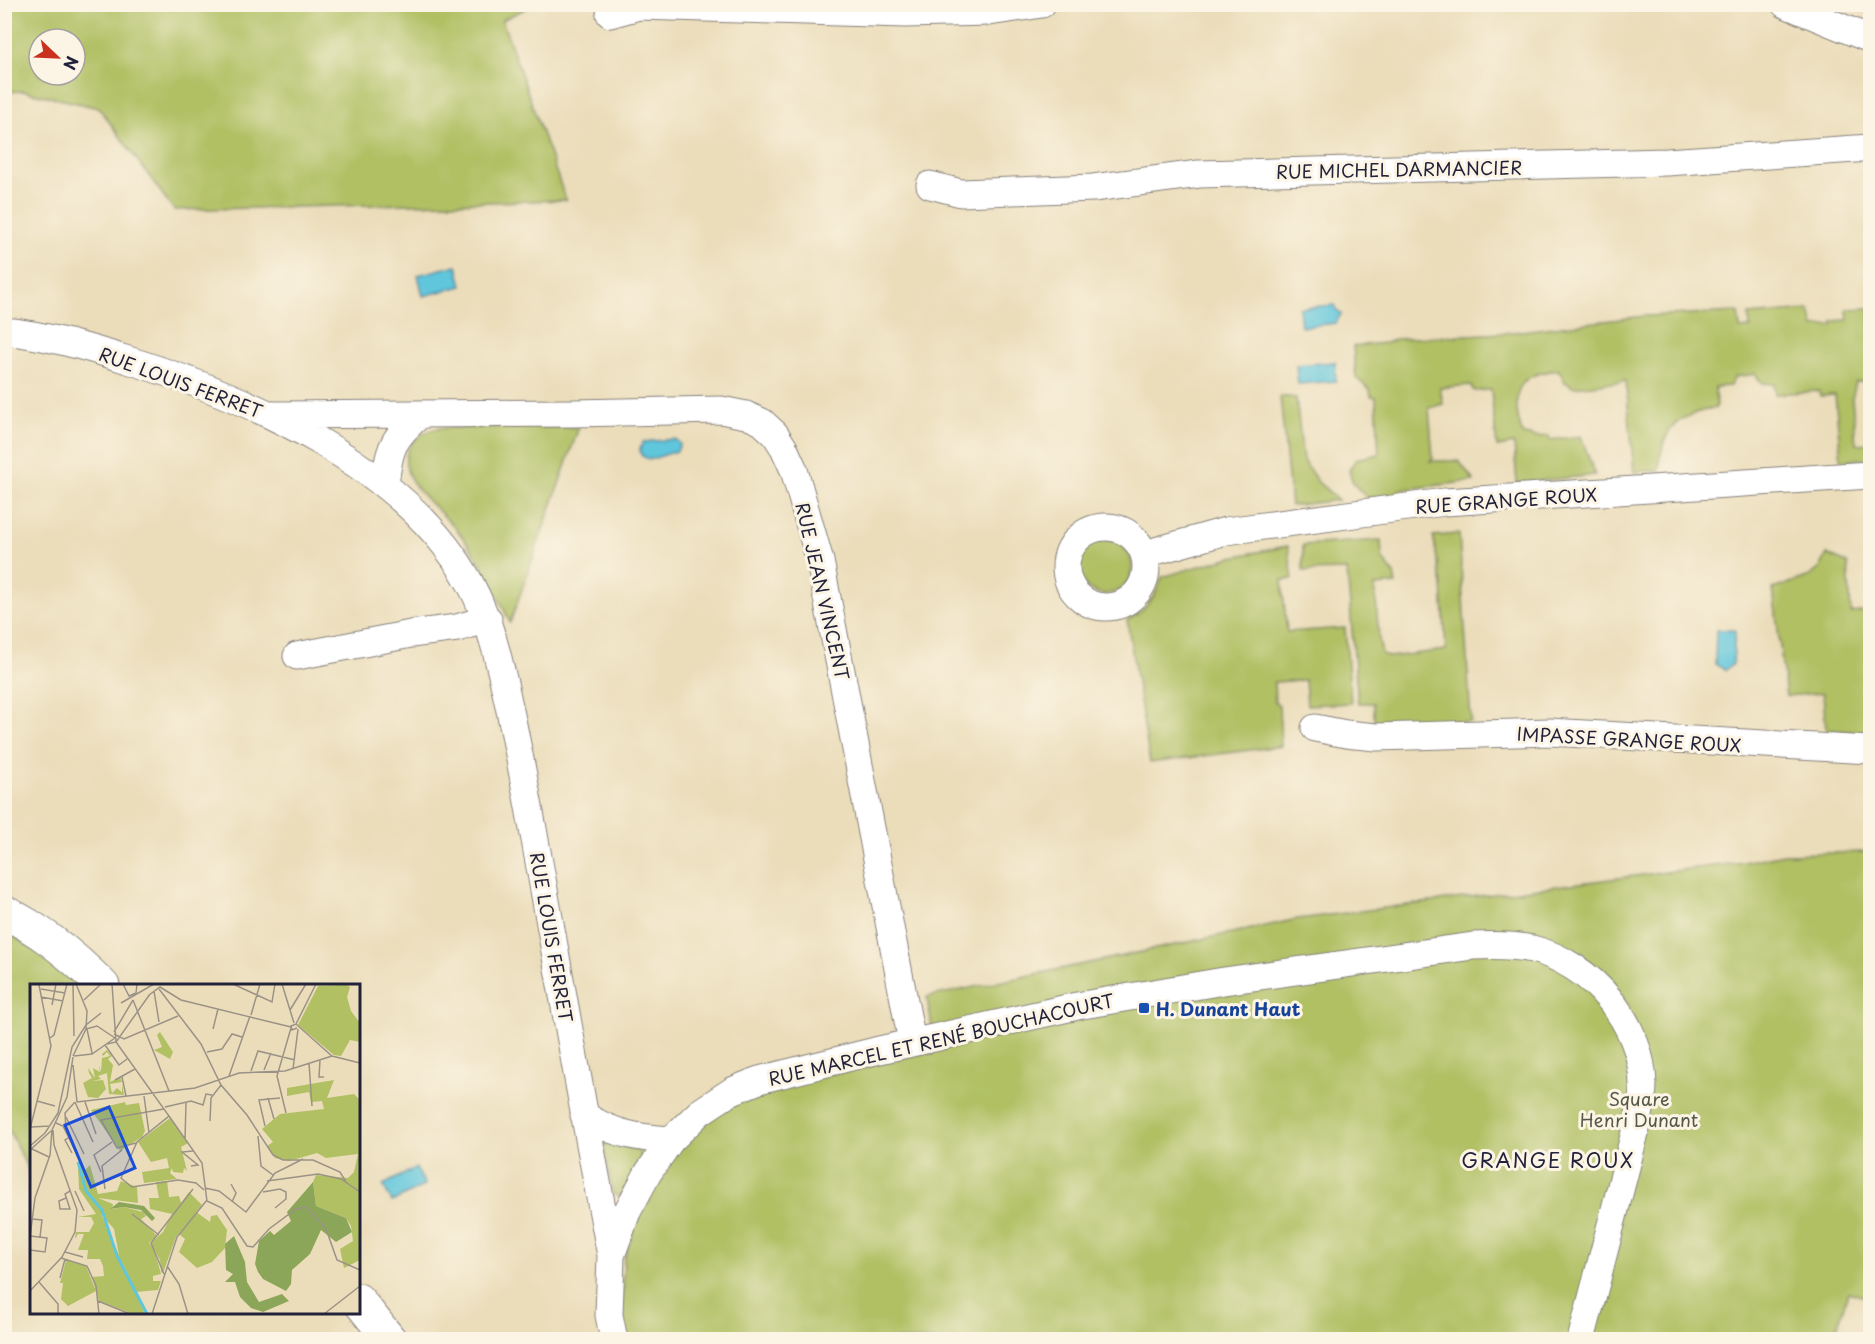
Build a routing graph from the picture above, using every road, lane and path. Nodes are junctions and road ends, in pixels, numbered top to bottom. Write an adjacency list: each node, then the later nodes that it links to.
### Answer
1 (1042, 4): 4 (street)
2 (1785, 4): 6 (street)
3 (638, 5): 4 (street); 5 (street)
4 (714, 6)
5 (610, 14)
6 (1870, 39)
7 (1870, 148): 8 (street, RUE MICHEL DARMANCIER)
8 (930, 185)
9 (4, 331): 11 (street, RUE LOUIS FERRET)
10 (421, 414): 11 (street, RUE JEAN VINCENT); 13 (street); 21 (street, RUE JEAN VINCENT)
11 (272, 415): 13 (street, RUE LOUIS FERRET)
12 (1870, 475): 14 (street, RUE GRANGE ROUX)
13 (385, 485): 15 (street, RUE LOUIS FERRET)
14 (1145, 554)
15 (488, 619): 16 (street); 22 (street, RUE LOUIS FERRET)
16 (297, 656)
17 (1315, 728): 18 (street, IMPASSE GRANGE ROUX)
18 (1870, 750)
19 (4, 912): 20 (main road)
20 (101, 984)
21 (912, 1042): 23 (street, RUE MARCEL ET RENÉ BOUCHACOURT); 28 (street, RUE MARCEL ET RENÉ BOUCHACOURT)
22 (584, 1115): 23 (street); 24 (street, RUE LOUIS FERRET)
23 (671, 1140): 24 (street, RUE MARCEL ET RENÉ BOUCHACOURT)
24 (611, 1256): 27 (street, RUE MARCEL ET RENÉ BOUCHACOURT)
25 (360, 1302): 26 (main road)
26 (390, 1340)
27 (614, 1340)
28 (1581, 1340)

